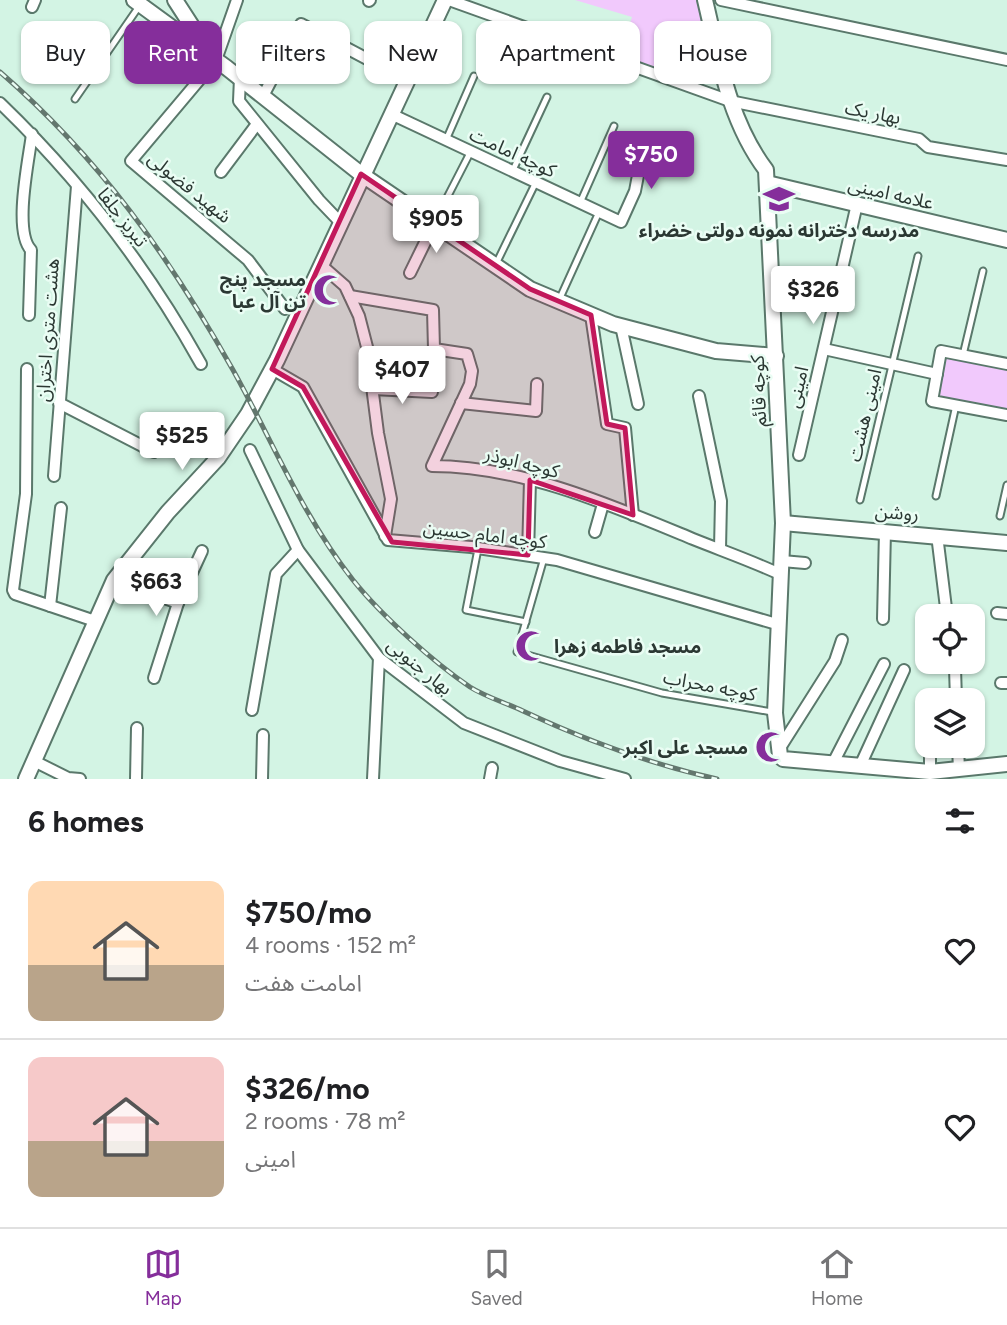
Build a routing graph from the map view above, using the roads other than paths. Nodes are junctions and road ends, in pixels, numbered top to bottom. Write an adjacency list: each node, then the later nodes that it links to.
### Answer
1 (175, 0): 8 (street)
2 (237, 0): 10 (street)
3 (447, 0): 9 (street); 23 (street, بهار یک)
4 (705, 0): 23 (street, کوچه قائم)
5 (721, 0): 12 (street)
6 (137, 2): 7 (street); 22 (lane)
7 (163, 21)
8 (189, 21)
9 (436, 21)
10 (222, 40)
11 (364, 57): 20 (street)
12 (1007, 60)
13 (222, 64): 14 (street)
14 (236, 75)
15 (474, 76): 29 (lane)
16 (194, 84): 52 (street, شهید فضولی)
17 (240, 84): 26 (street)
18 (248, 84): 20 (street)
19 (405, 84): 25 (street)
20 (263, 96): 35 (street)
21 (547, 97): 33 (lane)
22 (75, 99)
23 (730, 101): 32 (street, بهار یک); 37 (street, کوچه قائم)
24 (0, 103): 28 (street, تبریز جلفا)
25 (391, 114): 29 (street, کوچه امامت); 35 (street)
26 (257, 124): 34 (street); 42 (street)
27 (614, 127): 39 (lane)
28 (32, 134): 38 (street, تبریز جلفا); 53 (street)
29 (446, 140): 31 (street, کوچه امامت)
30 (643, 149): 41 (street, کوچه امامت)
31 (471, 152): 33 (street, کوچه امامت); 43 (lane)
32 (1007, 160)
33 (513, 171): 36 (street, کوچه امامت)
34 (221, 172)
35 (361, 174): 42 (street); 43 (street)
36 (536, 182): 39 (street, کوچه امامت); 47 (lane)
37 (767, 183): 40 (street, علامه امینی); 58 (street, کوچه قائم)
38 (77, 186): 59 (street, تبریز جلفا); 69 (street, هشت متری اختران)
39 (580, 202): 41 (street, کوچه امامت)
40 (857, 204): 44 (street, علامه امینی); 56 (street, امینی)
41 (599, 212): 51 (lane)
42 (340, 222): 46 (street)
43 (434, 223): 47 (street); 49 (street)
44 (1007, 240)
45 (918, 256): 60 (lane, امینی هشت)
46 (321, 265): 50 (street); 63 (street)
47 (496, 266): 51 (street)
48 (983, 271): 57 (lane)
49 (410, 273)
50 (350, 296): 66 (street); 70 (street, کوچه ابوذر)
51 (558, 301): 54 (street)
52 (285, 309)
53 (29, 315)
54 (591, 315): 55 (street); 84 (street)
55 (621, 326): 58 (street); 71 (street)
56 (824, 349): 60 (street); 76 (street, امینی)
57 (962, 355): 61 (street); 64 (street)
58 (776, 356): 86 (street, کوچه قائم)
59 (201, 364)
60 (892, 364): 64 (street); 81 (lane, امینی هشت)
61 (1007, 364)
62 (27, 369): 103 (street)
63 (272, 369): 90 (street); 100 (street)
64 (937, 374): 72 (street)
65 (537, 384): 70 (street)
66 (373, 389): 67 (street); 90 (street)
67 (432, 392)
68 (699, 396): 93 (street)
69 (59, 403): 75 (street); 77 (street, هشت متری اختران)
70 (461, 403): 78 (street, کوچه ابوذر)
71 (638, 404)
72 (956, 405): 73 (street); 80 (lane)
73 (1007, 415)
74 (250, 450): 94 (street, بهار جنوبی)
75 (154, 452)
76 (799, 455)
77 (54, 476)
78 (530, 480): 82 (street, کوچه ابوذر); 96 (street)
79 (1007, 485): 85 (lane)
80 (936, 496)
81 (860, 500)
82 (603, 503): 84 (street, کوچه ابوذر); 88 (street)
83 (61, 508): 103 (street)
84 (633, 514): 93 (street, کوچه ابوذر)
85 (1000, 516)
86 (783, 523): 87 (street, روشن); 99 (street, کوچه قائم)
87 (885, 531): 89 (street, روشن); 104 (street)
88 (594, 532)
89 (937, 535): 91 (street, روشن); 102 (street)
90 (385, 536): 92 (street, کوچه امام حسین)
91 (1007, 543)
92 (478, 548): 96 (street, کوچه امام حسین); 106 (lane)
93 (720, 549): 99 (street, کوچه ابوذر)
94 (298, 550): 109 (street, بهار جنوبی); 113 (street)
95 (202, 551): 101 (street)
96 (528, 555): 97 (street, کوچه امام حسین)
97 (544, 558): 106 (lane); 107 (street, کوچه امام حسین)
98 (805, 563): 99 (street)
99 (782, 568): 107 (street, کوچه قائم)
100 (114, 580): 101 (street); 105 (street)
101 (178, 603): 112 (street)
102 (946, 604)
103 (50, 606): 105 (street)
104 (883, 619)
105 (95, 621): 120 (street)
106 (526, 622): 114 (lane, کوچه محراب)
107 (780, 625): 114 (street, کوچه قائم)
108 (842, 640): 117 (street)
109 (379, 658): 130 (street); 131 (street, بهار جنوبی)
110 (884, 664): 122 (street)
111 (904, 670): 123 (street)
112 (154, 678)
113 (252, 710)
114 (775, 713): 117 (street, کوچه قائم)
115 (137, 729): 128 (street)
116 (263, 735): 129 (street)
117 (778, 751): 122 (street)
118 (930, 758): 125 (street)
119 (958, 758): 124 (street)
120 (36, 762): 126 (street); 127 (street)
121 (1007, 764): 124 (street)
122 (832, 765): 123 (street)
123 (860, 766): 125 (street)
124 (959, 770): 125 (street)
125 (930, 772)
126 (26, 779)
127 (80, 779)
128 (136, 779)
129 (262, 779)
130 (373, 779)
131 (625, 779)

